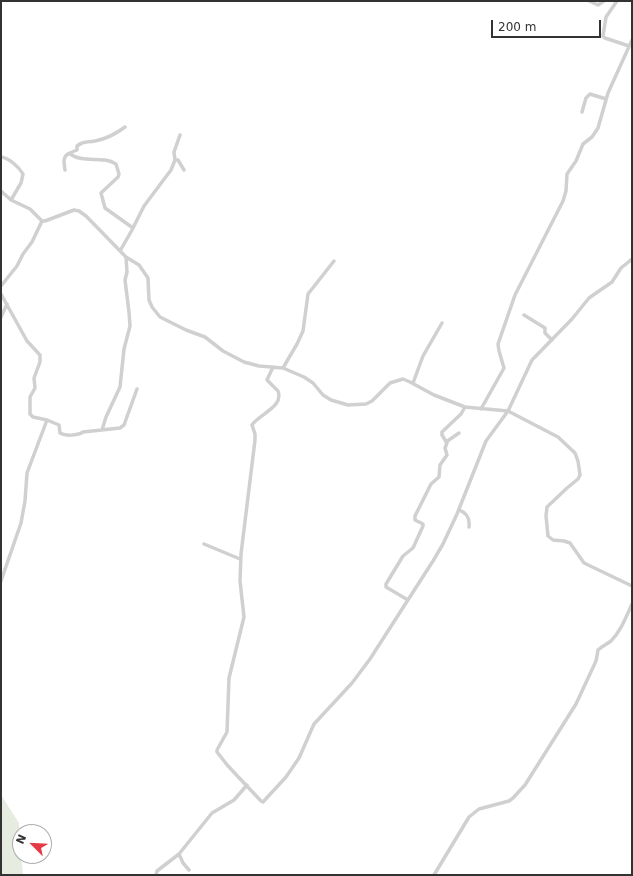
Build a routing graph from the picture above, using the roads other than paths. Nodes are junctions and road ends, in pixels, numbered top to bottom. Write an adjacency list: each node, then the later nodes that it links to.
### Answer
1 (590, 1): 2 (street)
2 (604, 1)
3 (616, 1): 5 (street)
4 (632, 40): 5 (street)
5 (629, 46): 6 (street)
6 (606, 99): 7 (street); 35 (street)
7 (582, 112)
8 (126, 127): 10 (street)
9 (180, 135): 12 (street)
10 (70, 153): 13 (street); 18 (street)
11 (1, 157): 16 (street)
12 (175, 160): 14 (street); 18 (street)
13 (65, 170)
14 (184, 170)
15 (1, 192): 16 (street)
16 (11, 200): 17 (street)
17 (42, 220): 19 (street); 23 (street)
18 (133, 228): 19 (street)
19 (120, 251): 20 (street)
20 (126, 257): 30 (street); 38 (street)
21 (632, 259): 29 (street)
22 (334, 261): 31 (street)
23 (1, 286)
24 (1, 294): 25 (street)
25 (7, 304): 27 (street); 37 (street)
26 (524, 315): 29 (street)
27 (1, 317)
28 (442, 323): 32 (street)
29 (552, 340): 36 (street)
30 (273, 367): 31 (street); 44 (street)
31 (283, 368): 32 (street)
32 (413, 383): 34 (street)
33 (137, 389): 38 (street)
34 (465, 407): 35 (street); 40 (street)
35 (481, 409): 36 (street)
36 (508, 411): 41 (street); 46 (street)
37 (47, 420): 38 (street); 45 (street)
38 (102, 430)
39 (459, 433): 40 (street)
40 (446, 442): 47 (street)
41 (459, 510): 42 (street); 47 (street)
42 (469, 527)
43 (204, 544): 44 (street)
44 (240, 559): 49 (street)
45 (1, 581)
46 (632, 586)
47 (408, 600): 49 (street)
48 (632, 604): 53 (street)
49 (247, 785): 50 (street)
50 (179, 854): 51 (street); 52 (street)
51 (189, 870)
52 (156, 875)
53 (434, 875)

